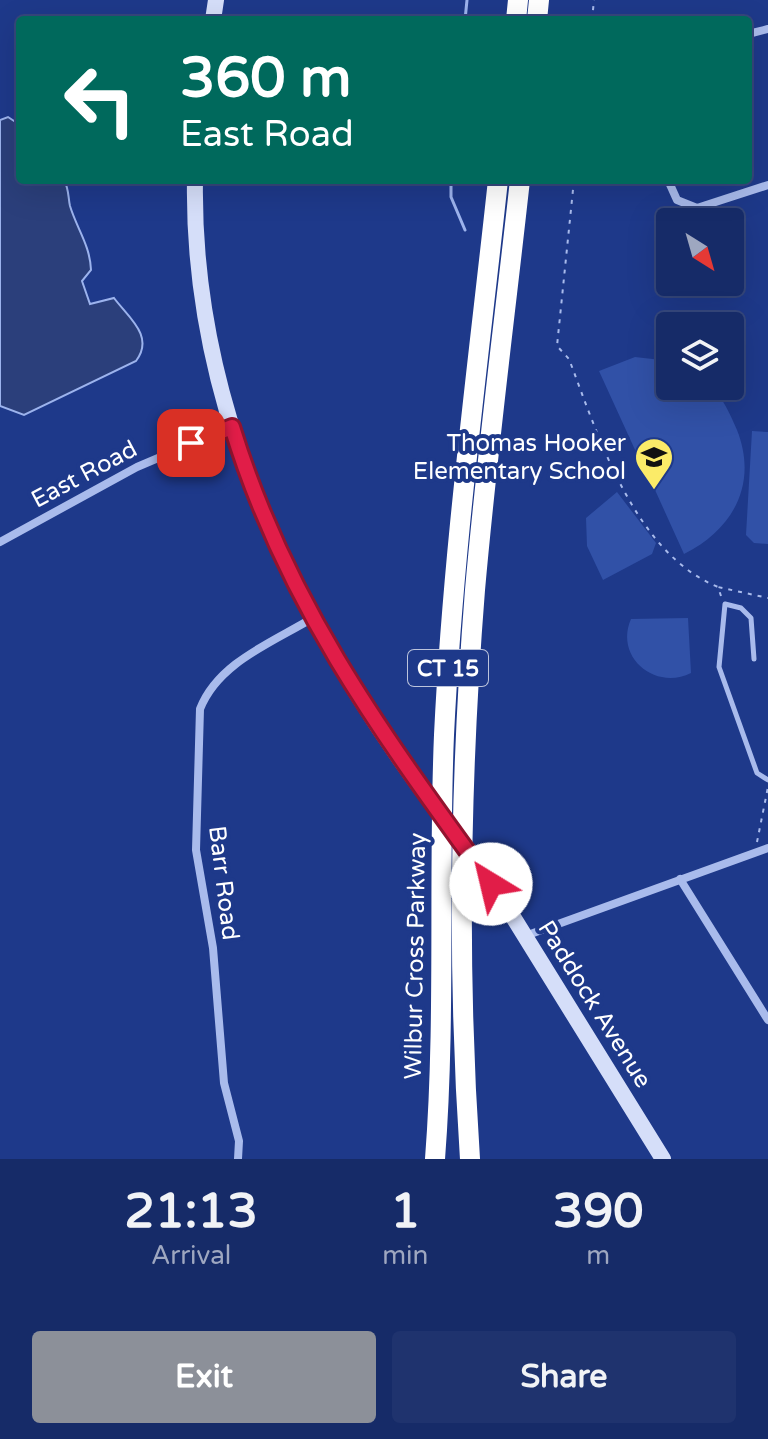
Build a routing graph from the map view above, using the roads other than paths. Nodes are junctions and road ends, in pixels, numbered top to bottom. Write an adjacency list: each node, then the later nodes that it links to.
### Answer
1 (195, 184): 6 (main road, Paddock Avenue)
2 (498, 184): 16 (highway, Wilbur Cross Parkway / CT 15)
3 (520, 184): 17 (highway, Wilbur Cross Parkway / CT 15)
4 (670, 184): 5 (street)
5 (768, 185)
6 (232, 427): 7 (street, East Road); 8 (main road, Paddock Avenue)
7 (0, 542)
8 (311, 619): 13 (main road, Paddock Avenue, bridge); 15 (street, Barr Road)
9 (754, 659): 10 (lane)
10 (768, 783)
11 (768, 848): 12 (street)
12 (680, 879): 13 (street); 14 (street)
13 (525, 936): 18 (main road, Paddock Avenue)
14 (768, 1020)
15 (238, 1159)
16 (435, 1159)
17 (470, 1159)
18 (663, 1159)

